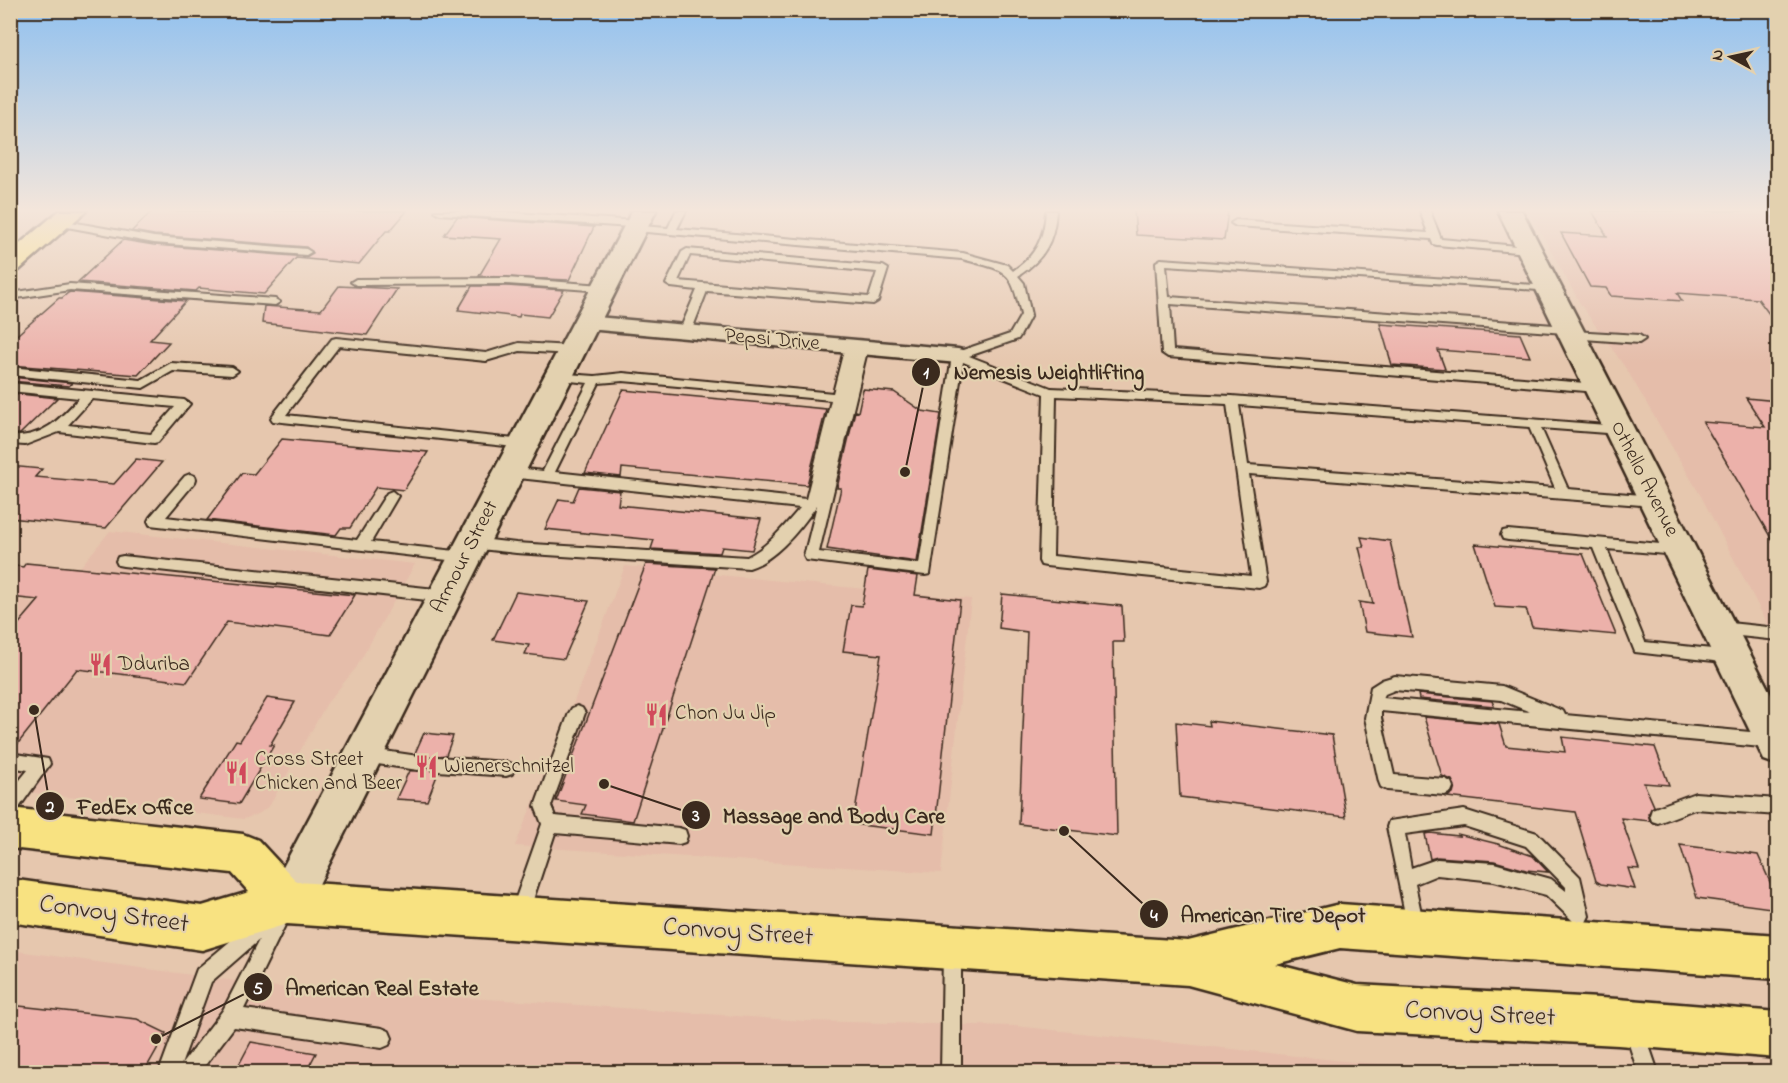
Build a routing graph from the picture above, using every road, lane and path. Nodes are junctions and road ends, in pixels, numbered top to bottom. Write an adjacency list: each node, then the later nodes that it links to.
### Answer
1 (617, 262): 10 (street, Armour Street)
2 (682, 262): 9 (lane)
3 (797, 262): 9 (lane)
4 (983, 262): 7 (lane)
5 (1033, 262): 7 (lane)
6 (1534, 262): 11 (street, Othello Avenue)
7 (1012, 276): 20 (lane)
8 (356, 282): 10 (lane)
9 (703, 287): 15 (lane)
10 (603, 288): 19 (street, Armour Street)
11 (1549, 289): 13 (lane); 16 (street, Othello Avenue)
12 (10, 296): 14 (lane)
13 (1164, 300): 16 (lane); 25 (lane)
14 (275, 302)
15 (685, 332): 18 (street, Pepsi Drive); 19 (street, Pepsi Drive)
16 (1569, 332): 17 (lane); 25 (street, Othello Avenue)
17 (1639, 339)
18 (856, 347): 20 (street, Pepsi Drive); 20 (lane); 28 (lane)
19 (571, 350): 23 (lane); 34 (street, Armour Street); 34 (lane)
20 (958, 356): 26 (lane)
21 (10, 371): 22 (lane)
22 (232, 371)
23 (595, 380): 28 (lane); 36 (lane)
24 (10, 387): 27 (lane)
25 (1598, 388): 32 (street, Othello Avenue)
26 (1050, 392): 29 (lane); 35 (lane)
27 (90, 395): 31 (lane); 31 (lane)
28 (837, 397): 41 (lane)
29 (1233, 400): 30 (lane); 35 (lane)
30 (1533, 423): 32 (lane); 38 (lane)
31 (58, 428): 33 (lane)
32 (1619, 430): 40 (street, Othello Avenue)
33 (10, 440)
34 (516, 458): 36 (lane); 45 (street, Armour Street)
35 (1242, 469): 38 (lane)
36 (547, 476): 41 (lane)
37 (190, 479): 44 (lane)
38 (1563, 494): 40 (lane)
39 (392, 496): 44 (lane)
40 (1654, 501): 46 (street, Othello Avenue)
41 (811, 504): 45 (lane)
42 (1509, 535): 43 (lane)
43 (1597, 542): 46 (lane); 51 (lane)
44 (361, 546): 45 (lane)
45 (468, 550): 48 (street, Armour Street)
46 (1680, 550): 49 (street, Othello Avenue)
47 (123, 561): 48 (lane)
48 (445, 596): 56 (street, Armour Street)
49 (1718, 628): 50 (lane); 51 (street, Othello Avenue)
50 (1778, 634)
51 (1732, 657): 55 (street, Othello Avenue)
52 (1374, 704): 54 (lane); 54 (lane); 61 (lane)
53 (577, 713): 65 (lane)
54 (1568, 721): 55 (lane)
55 (1776, 745)
56 (364, 754): 58 (lane); 70 (street, Armour Street)
57 (10, 760): 62 (lane)
58 (418, 763)
59 (438, 764): 60 (lane)
60 (506, 769)
61 (1444, 787)
62 (10, 806)
63 (1778, 807): 64 (lane)
64 (1658, 815)
65 (550, 824): 67 (lane); 71 (lane)
66 (10, 828): 70 (main road)
67 (679, 836)
68 (1405, 879): 72 (lane); 72 (lane); 73 (lane)
69 (10, 900): 70 (main road, Convoy Street)
70 (287, 903): 71 (main road, Convoy Street); 77 (lane); 81 (lane)
71 (518, 918): 74 (main road, Convoy Street)
72 (1587, 929): 73 (main road, Convoy Street); 75 (main road, Convoy Street)
73 (1416, 932): 76 (main road, Convoy Street)
74 (952, 948): 76 (main road, Convoy Street); 83 (lane)
75 (1778, 957)
76 (1188, 963): 78 (main road, Convoy Street)
77 (230, 1017): 80 (lane); 82 (lane)
78 (1632, 1023): 79 (main road, Convoy Street); 84 (lane)
79 (1778, 1035)
80 (382, 1038)
81 (169, 1072)
82 (188, 1072)
83 (951, 1072)
84 (1648, 1072)

